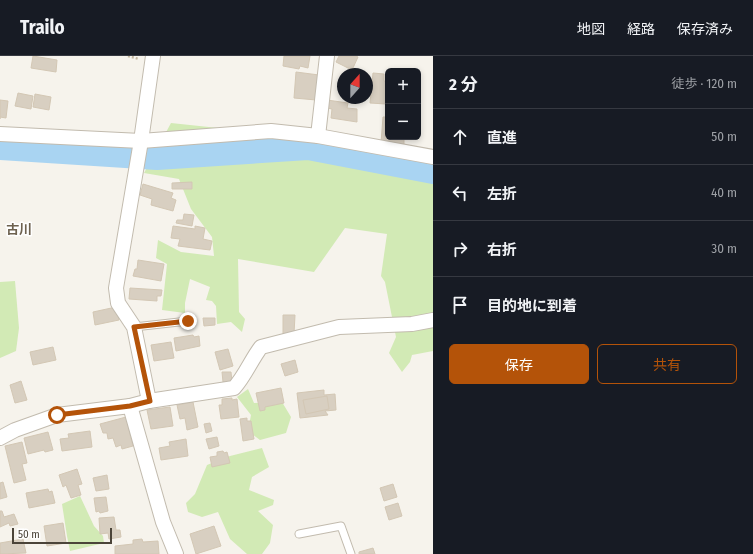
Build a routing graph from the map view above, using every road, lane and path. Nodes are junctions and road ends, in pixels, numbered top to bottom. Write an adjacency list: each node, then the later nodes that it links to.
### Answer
1 (152, 56): 5 (street)
2 (327, 56): 4 (street)
3 (0, 134): 5 (street)
4 (318, 136): 5 (street); 6 (street)
5 (141, 141): 9 (street)
6 (433, 157)
7 (433, 320): 10 (street)
8 (188, 321): 9 (lane)
9 (134, 327): 10 (street)
10 (150, 401): 11 (street)
11 (130, 406): 12 (street); 14 (street)
12 (0, 438)
13 (299, 534): 15 (lane)
14 (176, 554)
15 (351, 554)

